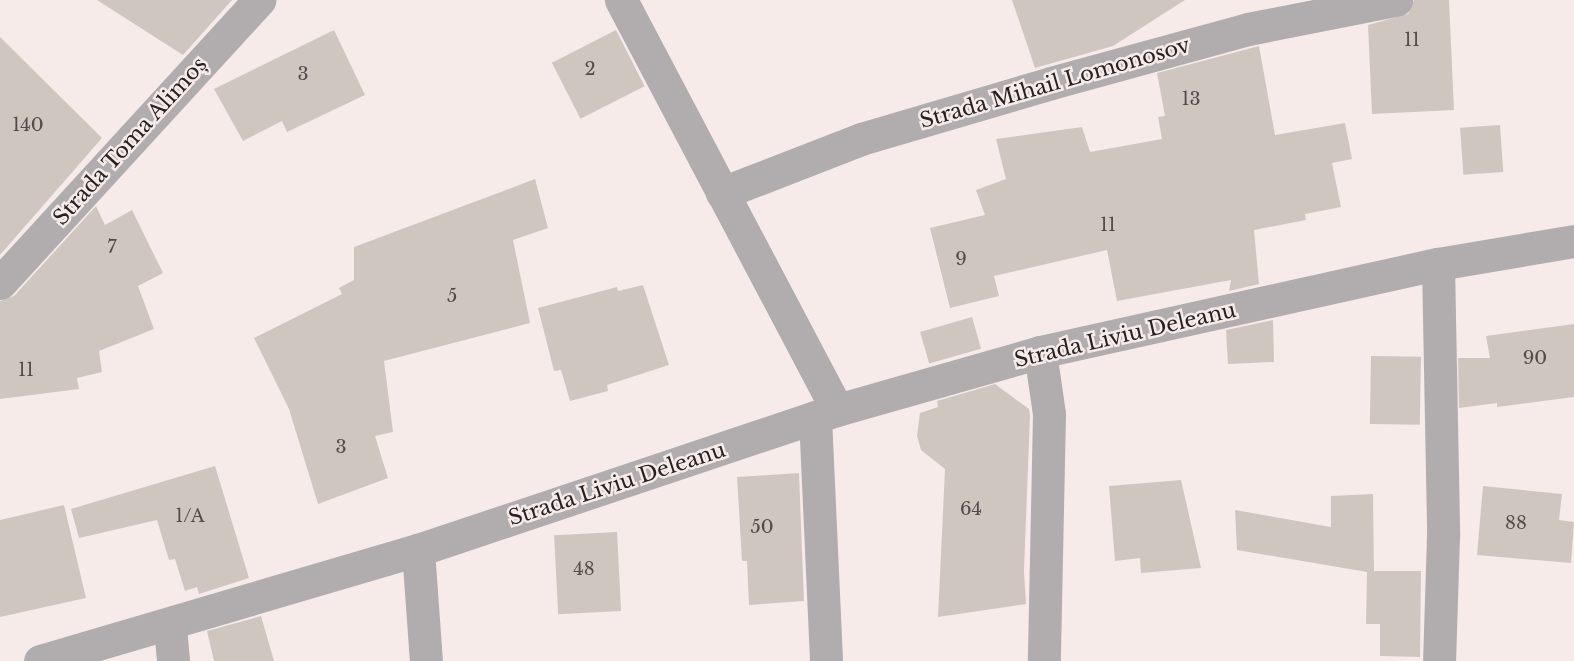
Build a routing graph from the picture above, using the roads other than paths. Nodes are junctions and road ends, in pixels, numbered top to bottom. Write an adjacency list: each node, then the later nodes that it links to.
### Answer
1 (259, 0): 7 (street, Strada Toma Alimoș)
2 (621, 0): 4 (street)
3 (1396, 0): 4 (street, Strada Mihail Lomonosov)
4 (722, 193): 9 (street)
5 (1574, 241): 6 (street, Strada Liviu Deleanu)
6 (1438, 264): 8 (street, Strada Liviu Deleanu); 17 (street)
7 (0, 283)
8 (1040, 352): 9 (street, Strada Liviu Deleanu); 16 (street)
9 (826, 414): 10 (street, Strada Liviu Deleanu); 15 (street)
10 (418, 550): 11 (street, Strada Liviu Deleanu); 14 (street)
11 (170, 626): 12 (street, Strada Liviu Deleanu); 13 (street)
12 (40, 661)
13 (173, 661)
14 (426, 661)
15 (826, 661)
16 (1044, 661)
17 (1439, 661)

